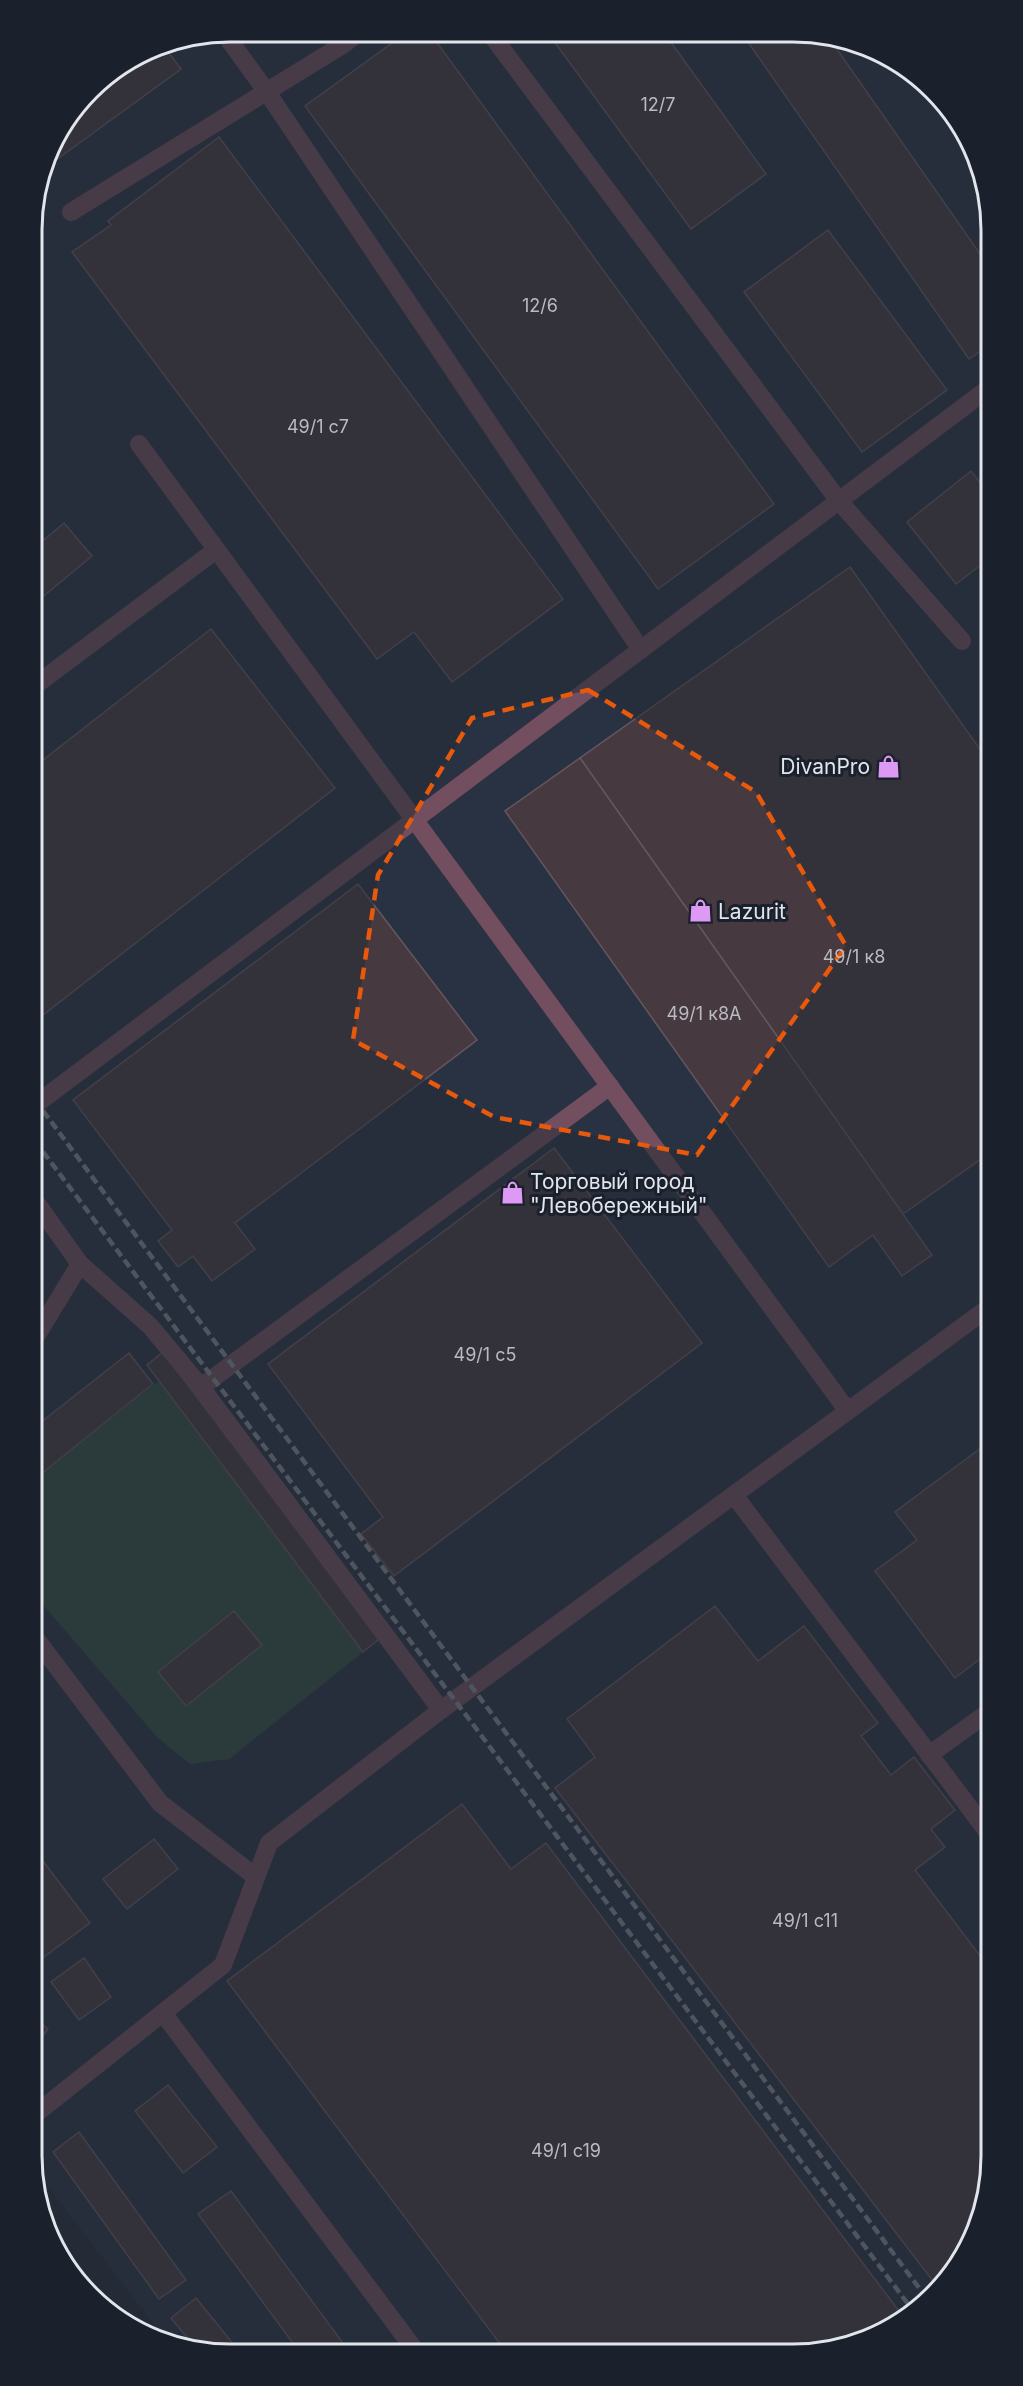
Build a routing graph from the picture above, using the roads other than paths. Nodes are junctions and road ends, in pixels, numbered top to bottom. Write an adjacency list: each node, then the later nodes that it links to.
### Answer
1 (231, 42): 4 (lane)
2 (344, 42): 4 (lane)
3 (497, 42): 8 (lane)
4 (267, 92): 5 (lane); 11 (lane)
5 (71, 212)
6 (981, 395): 8 (lane)
7 (139, 444): 9 (lane)
8 (839, 501): 10 (lane); 11 (lane)
9 (216, 550): 12 (lane); 13 (lane)
10 (962, 641)
11 (641, 650): 13 (lane)
12 (42, 680)
13 (415, 820): 14 (lane); 15 (lane)
14 (610, 1086): 20 (lane); 21 (lane)
15 (42, 1100)
16 (42, 1211): 17 (lane)
17 (80, 1264): 19 (lane); 20 (lane)
18 (981, 1313): 21 (lane)
19 (42, 1326)
20 (201, 1387): 24 (lane)
21 (847, 1410): 22 (lane)
22 (734, 1495): 24 (lane); 26 (lane)
23 (42, 1647): 28 (lane)
24 (441, 1710): 28 (lane)
25 (981, 1717): 26 (lane)
26 (929, 1755): 27 (lane)
27 (981, 1823)
28 (256, 1877): 29 (lane)
29 (163, 2013): 30 (lane); 31 (lane)
30 (42, 2109)
31 (411, 2344)

